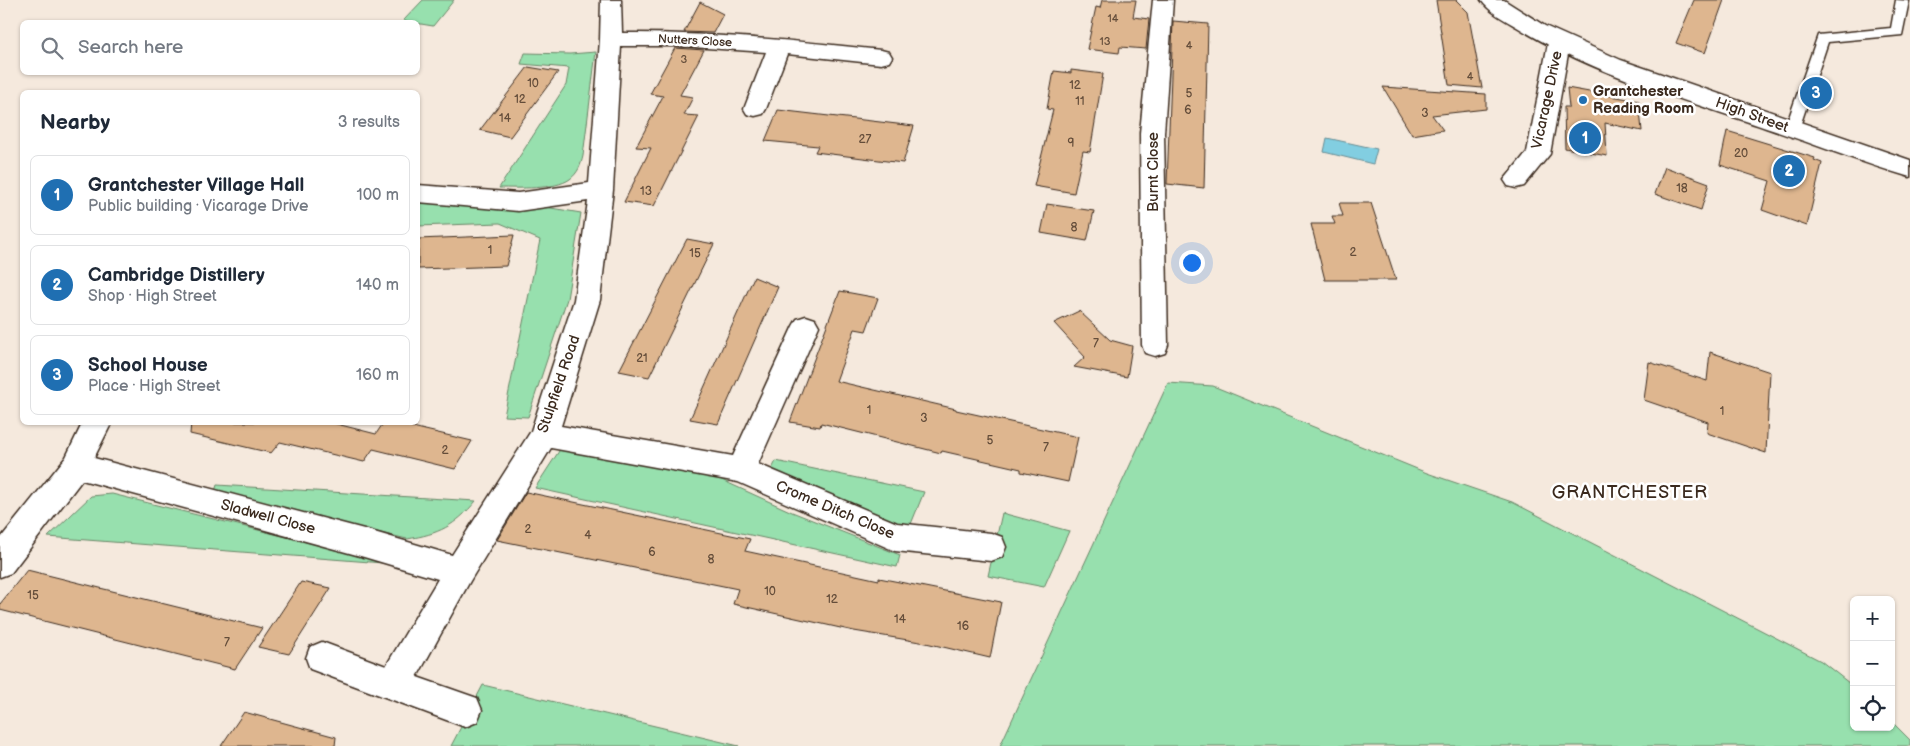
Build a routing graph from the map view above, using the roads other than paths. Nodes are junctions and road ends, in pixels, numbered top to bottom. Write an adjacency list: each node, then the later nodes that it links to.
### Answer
1 (611, 0): 5 (street, Stulpfield Road)
2 (1163, 0): 16 (street, Burnt Close)
3 (1491, 0): 6 (street, High Street)
4 (1902, 1): 10 (lane)
5 (611, 40): 7 (street, Nutters Close); 13 (street, Stulpfield Road)
6 (1559, 43): 10 (street, High Street); 12 (street, Vicarage Drive)
7 (778, 46): 8 (street, Nutters Close); 9 (street)
8 (881, 57)
9 (755, 109)
10 (1792, 129): 11 (street, High Street)
11 (1910, 169)
12 (1516, 180)
13 (601, 190): 14 (street); 18 (street, Stulpfield Road)
14 (420, 193)
15 (806, 326): 20 (street)
16 (1155, 345)
17 (96, 425): 19 (street)
18 (544, 435): 20 (street, Crome Ditch Close); 23 (street, Stulpfield Road)
19 (76, 466): 22 (street); 23 (street, Sladwell Close)
20 (741, 470): 21 (street, Crome Ditch Close)
21 (991, 547)
22 (0, 563)
23 (459, 571): 25 (street, Stulpfield Road)
24 (322, 658): 25 (street)
25 (393, 685): 26 (street)
26 (466, 710)

